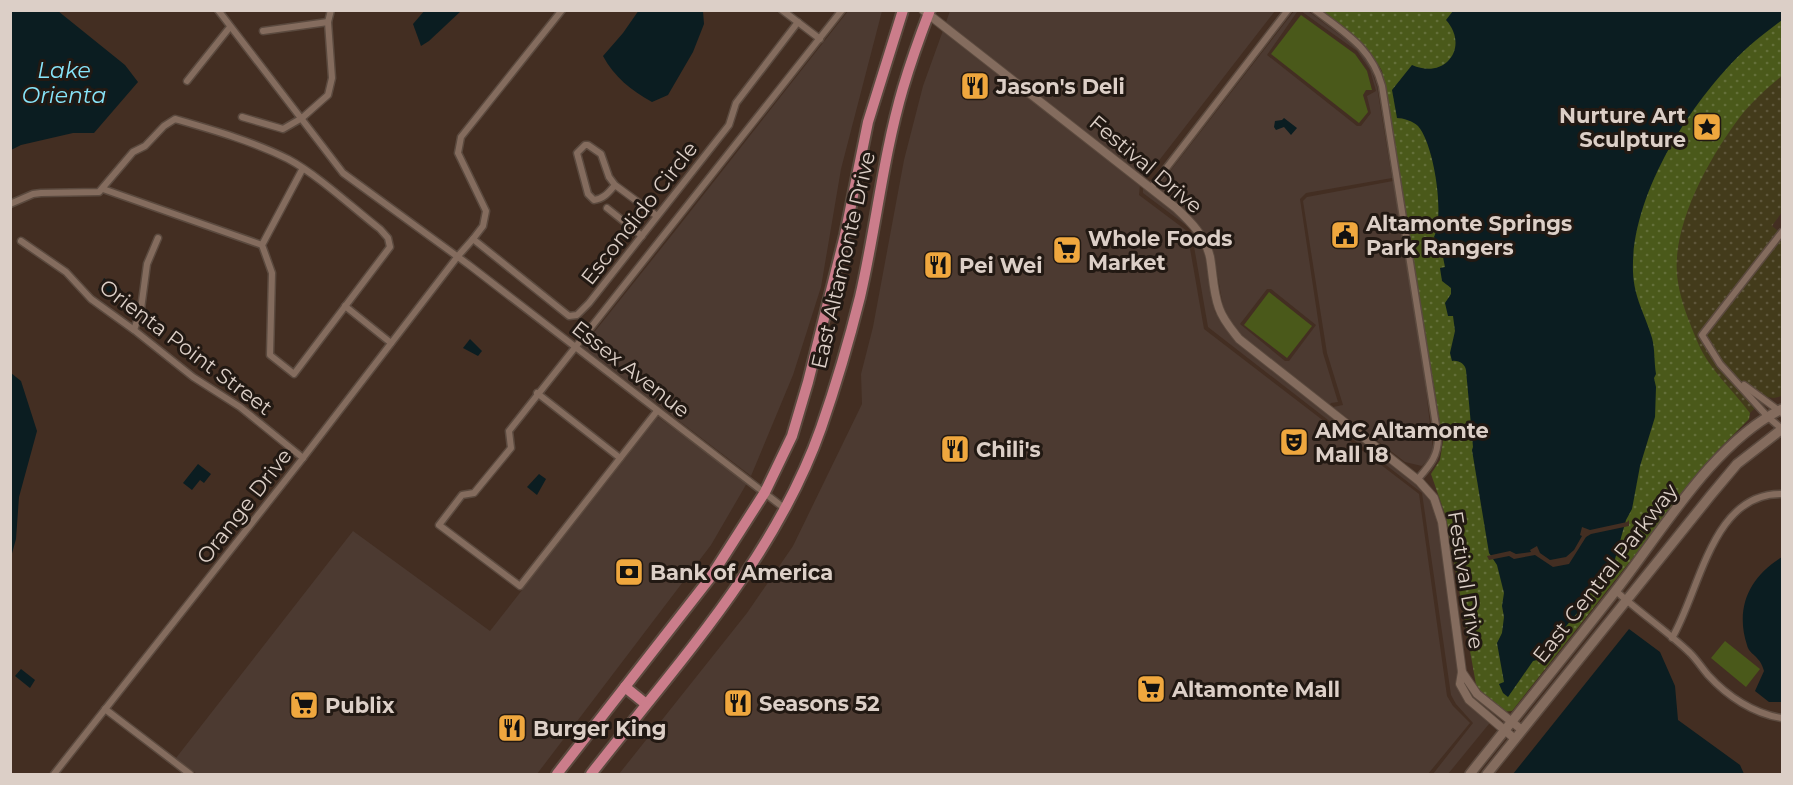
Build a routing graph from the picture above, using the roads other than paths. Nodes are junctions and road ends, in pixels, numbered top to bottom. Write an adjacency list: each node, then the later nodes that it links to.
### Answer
1 (218, 10): 12 (street, Essex Avenue)
2 (331, 10): 10 (street)
3 (562, 10): 28 (street)
4 (782, 10): 11 (street)
5 (842, 10): 14 (street)
6 (903, 10): 45 (main road, East Altamonte Drive)
7 (1288, 10): 20 (street)
8 (1315, 10): 44 (street)
9 (927, 12): 20 (street, Festival Drive); 47 (main road, East Altamonte Drive)
10 (328, 22): 13 (street); 17 (street)
11 (798, 22): 14 (street); 24 (street, Escondido Circle)
12 (231, 27): 15 (street); 17 (street, Essex Avenue)
13 (262, 31)
14 (820, 39): 35 (street)
15 (187, 81)
16 (242, 117): 17 (street)
17 (302, 118): 31 (street, Essex Avenue)
18 (303, 168): 21 (street); 30 (street); 32 (street)
19 (615, 184): 19 (street); 24 (street)
20 (1151, 188): 44 (street, Festival Drive)
21 (104, 189): 22 (street); 30 (street)
22 (10, 204)
23 (607, 208): 26 (street)
24 (657, 216): 26 (street, Escondido Circle)
25 (1782, 232): 36 (street)
26 (642, 236): 28 (street, Escondido Circle)
27 (158, 238): 33 (street)
28 (473, 239): 31 (street)
29 (21, 240): 33 (street, Orienta Point Street)
30 (262, 244): 32 (street)
31 (458, 256): 34 (street, Orange Drive); 35 (street, Essex Avenue)
32 (345, 306): 34 (street)
33 (134, 330): 42 (street, Orienta Point Street)
34 (392, 343): 42 (street, Orange Drive)
35 (574, 346): 37 (street); 38 (street, Essex Avenue)
36 (1734, 377): 39 (street); 40 (street)
37 (537, 393): 43 (street); 43 (street)
38 (657, 411): 43 (street); 45 (street, Essex Avenue)
39 (1782, 411): 40 (main road, East Central Parkway)
40 (1768, 417): 41 (street); 48 (main road, East Central Parkway)
41 (1782, 429): 49 (main road, East Central Parkway)
42 (303, 458): 54 (street, Orange Drive)
43 (620, 458)
44 (1417, 480): 51 (street, Festival Drive)
45 (765, 492): 47 (street, Essex Avenue); 52 (main road, East Altamonte Drive)
46 (1782, 494): 50 (street)
47 (784, 508): 53 (main road, East Altamonte Drive)
48 (1616, 591): 49 (street); 56 (main road, East Central Parkway)
49 (1626, 600): 50 (street); 58 (main road, East Central Parkway)
50 (1672, 638): 55 (street)
51 (1462, 672): 56 (street, Festival Drive); 57 (street, Festival Drive)
52 (625, 687): 53 (main road); 62 (main road, East Altamonte Drive)
53 (646, 704): 63 (main road, East Altamonte Drive)
54 (105, 709): 60 (street, Orange Drive); 61 (street)
55 (1782, 718)
56 (1512, 722): 57 (main road, East Central Parkway); 58 (street, Festival Drive)
57 (1505, 730): 59 (street, Festival Drive); 64 (main road, East Central Parkway)
58 (1522, 730): 59 (main road, East Central Parkway)
59 (1515, 739): 65 (main road, East Central Parkway)
60 (54, 774)
61 (190, 774)
62 (558, 774)
63 (591, 774)
64 (1470, 774)
65 (1487, 774)

